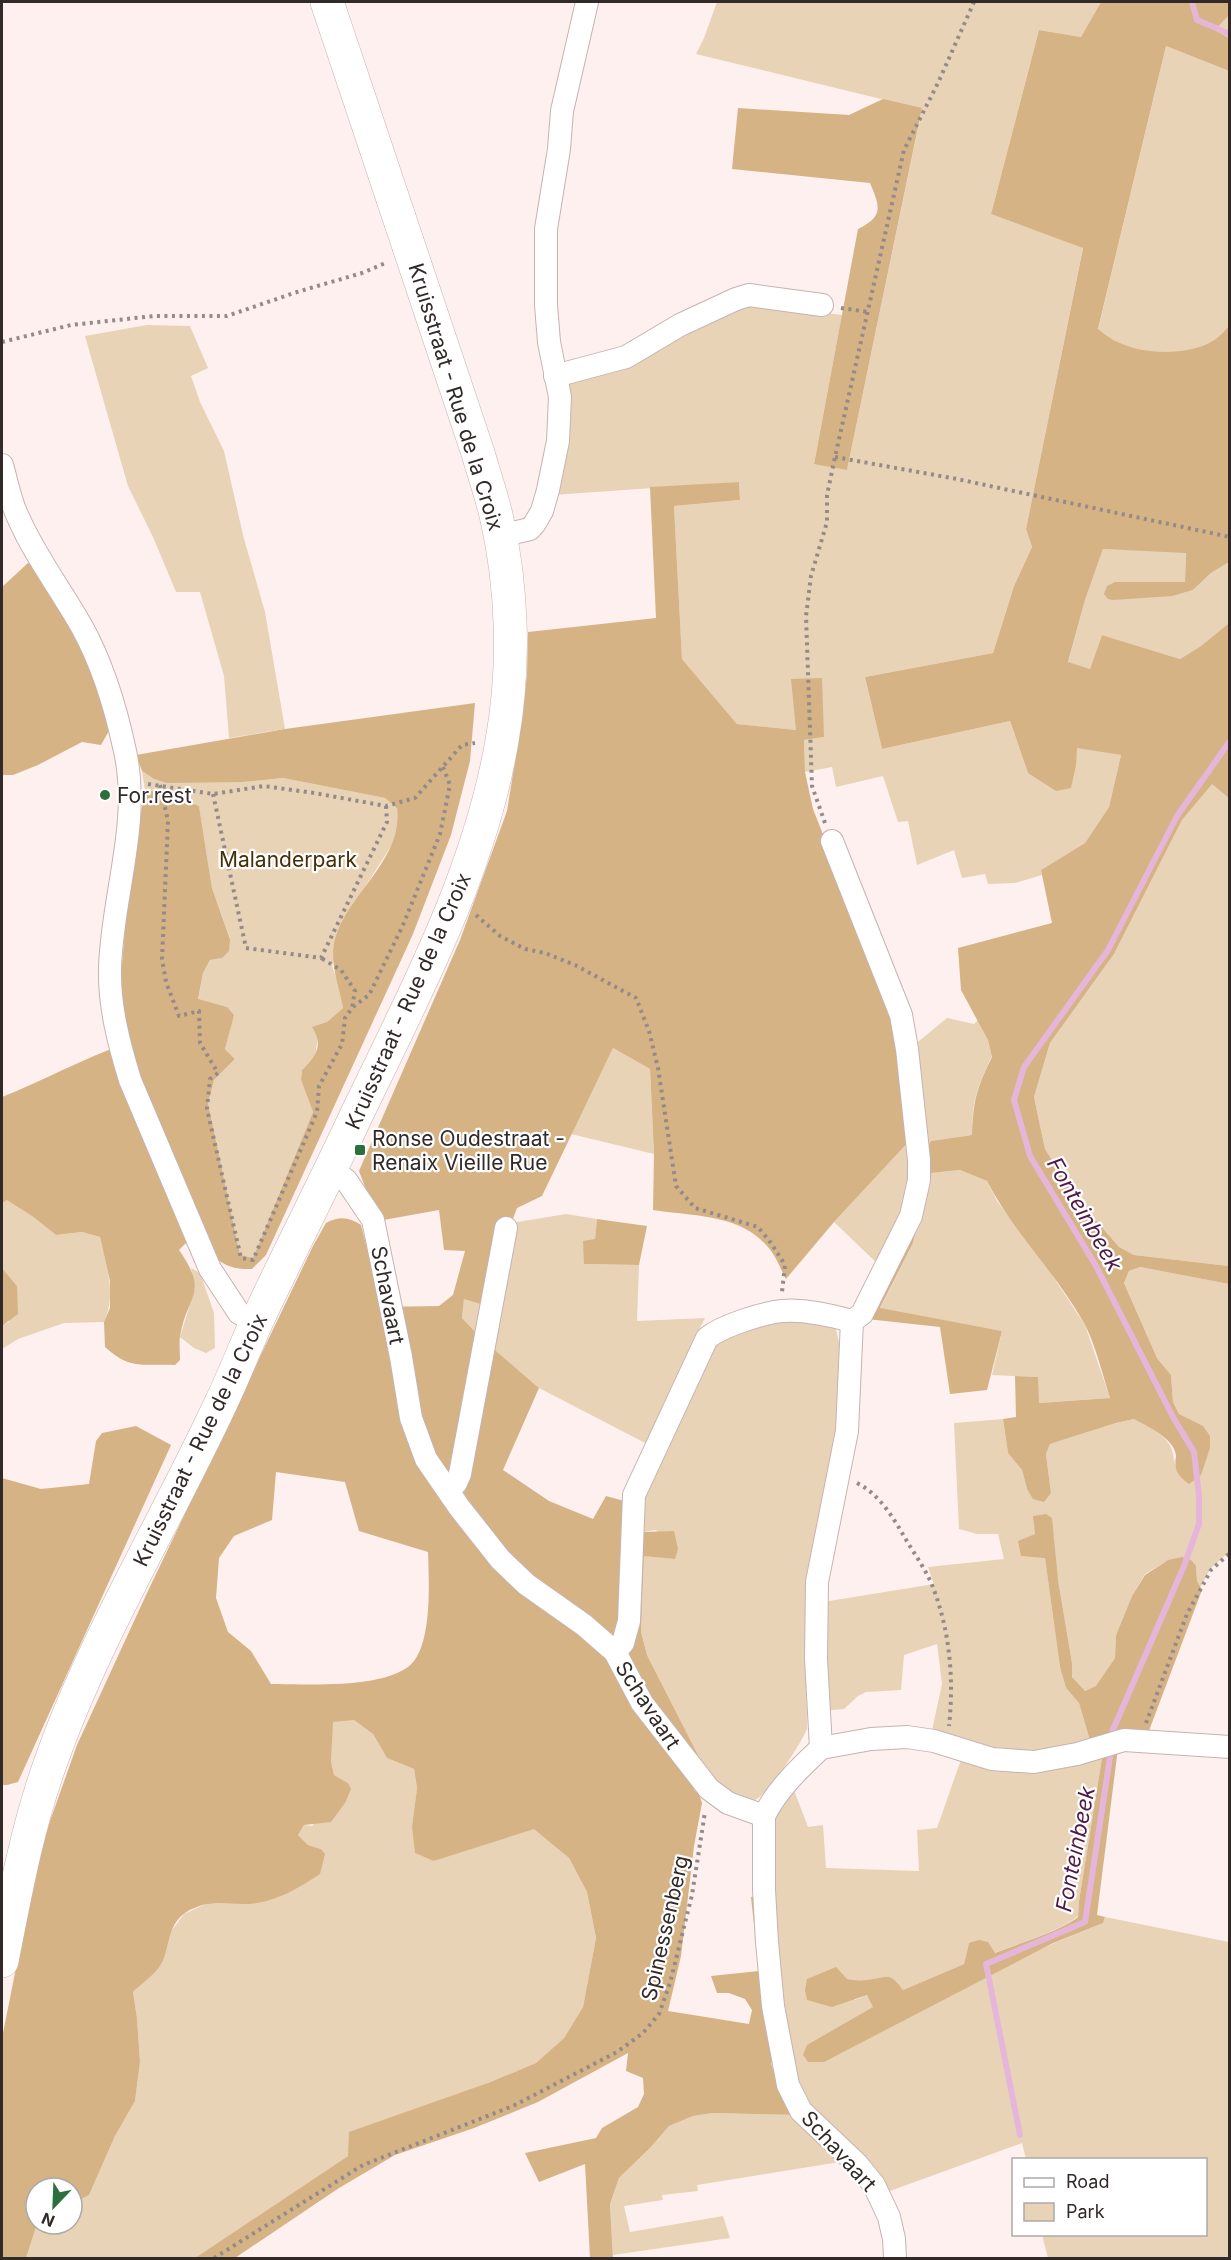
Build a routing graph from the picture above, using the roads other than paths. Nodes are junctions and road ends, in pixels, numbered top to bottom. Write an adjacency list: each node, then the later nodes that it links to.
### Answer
1 (327, 2): 6 (main road, Kruisstraat - Rue de la Croix)
2 (587, 2): 4 (street)
3 (822, 305): 4 (street)
4 (555, 376): 6 (street)
5 (2, 465): 11 (street)
6 (500, 536): 8 (main road, Kruisstraat - Rue de la Croix)
7 (832, 841): 10 (street)
8 (331, 1168): 11 (main road, Kruisstraat - Rue de la Croix); 12 (street, Schavaart)
9 (506, 1228): 12 (street)
10 (852, 1321): 13 (street); 15 (street)
11 (256, 1323): 17 (main road, Kruisstraat - Rue de la Croix)
12 (448, 1490): 13 (street, Schavaart)
13 (615, 1652): 16 (street, Schavaart)
14 (1230, 1747): 15 (street)
15 (821, 1748): 16 (street)
16 (764, 1816): 18 (street, Schavaart)
17 (2, 1961)
18 (895, 2259)

